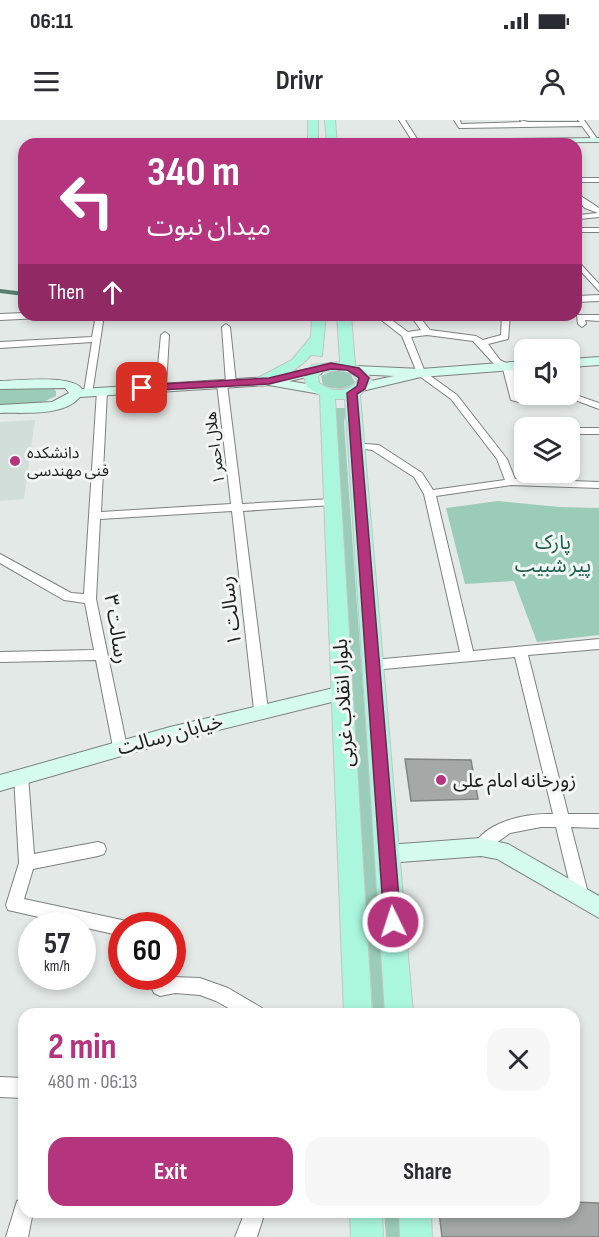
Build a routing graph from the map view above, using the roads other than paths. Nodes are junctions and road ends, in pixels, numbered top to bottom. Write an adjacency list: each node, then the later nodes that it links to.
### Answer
1 (313, 120): 8 (main road)
2 (330, 120): 7 (main road)
3 (402, 120): 11 (street)
4 (457, 120): 5 (street)
5 (524, 122): 6 (street)
6 (582, 122): 13 (street)
7 (331, 133): 9 (main road); 10 (street)
8 (313, 138)
9 (331, 138)
10 (345, 138)
11 (412, 138)
12 (582, 140): 13 (street)
13 (597, 140)
14 (582, 180): 15 (street)
15 (599, 180)
16 (582, 200): 17 (street)
17 (599, 213): 18 (street)
18 (582, 217)
19 (582, 230): 20 (street)
20 (599, 230)
21 (582, 268): 22 (street)
22 (599, 289)
23 (599, 298): 24 (street)
24 (582, 299)
25 (18, 316): 26 (street)
26 (0, 317)
27 (582, 317): 28 (street)
28 (599, 318)
29 (99, 321): 41 (street, رسالت ۳)
30 (318, 321): 42 (main road)
31 (345, 321): 49 (main road)
32 (389, 321): 39 (street)
33 (419, 321): 38 (street)
34 (506, 321): 43 (street)
35 (581, 321): 36 (street)
36 (582, 324)
37 (226, 327): 54 (street, هلال احمر ۱)
38 (427, 332): 39 (street); 43 (street)
39 (406, 334): 52 (street)
40 (165, 335): 56 (street)
41 (97, 339): 44 (street); 58 (street, رسالت ۳)
42 (317, 339): 50 (main road); 53 (main road)
43 (482, 343): 47 (street)
44 (0, 345)
45 (599, 361): 46 (street)
46 (580, 362)
47 (507, 366): 48 (street); 51 (street); 52 (street); 60 (street)
48 (514, 366)
49 (352, 368): 50 (main road); 52 (street); 57 (main road, بلوار انقلاب غربی)
50 (317, 370): 53 (street); 59 (main road, بلوار انقلاب غربی)
51 (514, 370)
52 (421, 373): 57 (street); 69 (street)
53 (265, 381): 54 (street); 59 (street)
54 (226, 383): 56 (street); 73 (street, هلال احمر ۱)
55 (0, 385): 58 (street)
56 (161, 387): 58 (street)
57 (357, 390): 59 (main road); 68 (main road, بلوار انقلاب غربی)
58 (89, 392): 65 (street); 74 (street, رسالت ۳)
59 (323, 392): 72 (main road, بلوار انقلاب غربی)
60 (514, 392)
61 (599, 394): 62 (street)
62 (580, 398)
63 (580, 399): 64 (street)
64 (599, 406)
65 (0, 410)
66 (580, 431): 67 (street)
67 (599, 431)
68 (355, 445): 71 (street); 82 (main road, بلوار انقلاب غربی)
69 (511, 482): 70 (street); 71 (street)
70 (599, 485)
71 (430, 494): 80 (street)
72 (332, 502): 73 (street); 83 (main road, بلوار انقلاب غربی)
73 (237, 508): 74 (street); 84 (street, رسالت ۱)
74 (94, 516): 76 (street, رسالت ۳)
75 (0, 558): 76 (street)
76 (90, 599): 79 (street, رسالت ۳)
77 (599, 644): 78 (street)
78 (520, 651): 80 (street); 88 (street)
79 (101, 655): 81 (street); 85 (street, رسالت ۳)
80 (468, 656): 82 (street)
81 (0, 657)
82 (373, 665): 92 (main road, بلوار انقلاب غربی)
83 (342, 693): 84 (street, خیابان رسالت); 99 (main road, بلوار انقلاب غربی)
84 (261, 710): 85 (street, خیابان رسالت)
85 (120, 747): 86 (street, خیابان رسالت)
86 (21, 776): 87 (street, خیابان رسالت); 93 (street)
87 (0, 783)
88 (562, 820): 89 (street); 90 (street); 94 (street)
89 (599, 820)
90 (482, 848): 92 (street); 94 (street)
91 (98, 849): 93 (street)
92 (387, 854): 100 (main road, بلوار انقلاب غربی)
93 (27, 863): 95 (street)
94 (590, 902)
95 (7, 906): 96 (street)
96 (108, 925)
97 (186, 984): 98 (street)
98 (246, 1008)
99 (358, 1008)
100 (399, 1008)
101 (0, 1087): 102 (street)
102 (18, 1088)
103 (22, 1218): 107 (street)
104 (253, 1218): 108 (street)
105 (366, 1218): 109 (main road)
106 (415, 1218): 110 (main road)
107 (17, 1237)
108 (246, 1237)
109 (367, 1237)
110 (417, 1237)

